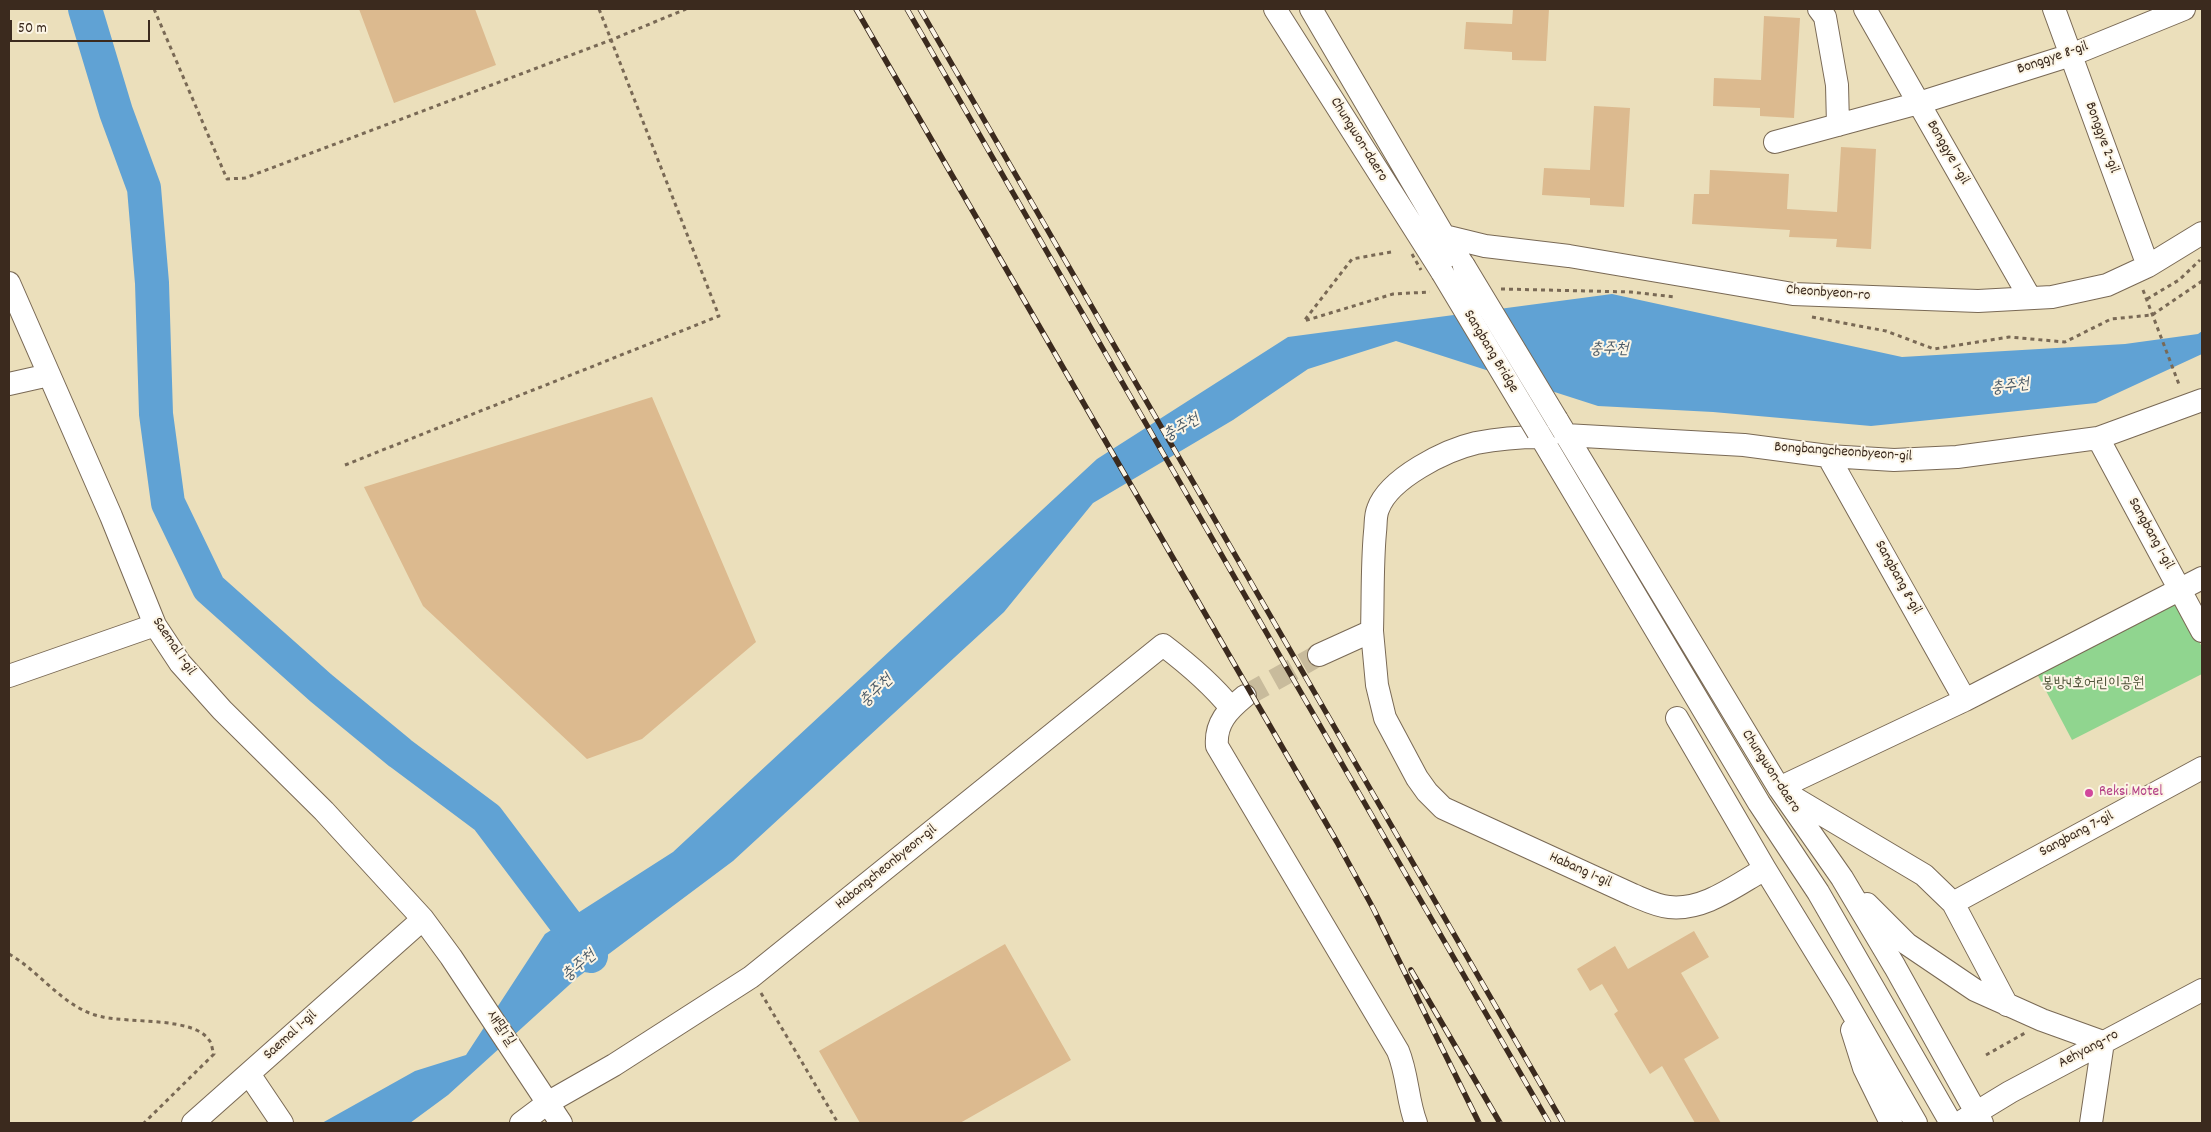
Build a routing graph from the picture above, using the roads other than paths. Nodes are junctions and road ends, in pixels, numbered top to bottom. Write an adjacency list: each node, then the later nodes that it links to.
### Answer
1 (1276, 9): 15 (street, Chungwon-daero)
2 (1311, 9): 12 (street, Chungwon-daero)
3 (1819, 9): 9 (street)
4 (1865, 9): 8 (street, Bonggye 1-gil)
5 (2054, 9): 7 (street, Bonggye 2-gil)
6 (2184, 9): 7 (street, Bonggye 8-gil)
7 (2071, 54): 8 (street, Bonggye 8-gil); 14 (street, Bonggye 2-gil)
8 (1919, 103): 9 (street, Bonggye 8-gil); 17 (street, Bonggye 1-gil)
9 (1838, 125): 10 (street, Bonggye 8-gil)
10 (1775, 142)
11 (2202, 233): 14 (street, Cheonbyeon-ro)
12 (1444, 236): 13 (street, Chungwon-daero); 17 (street, Cheonbyeon-ro)
13 (1464, 266): 21 (street, Sangbang Bridge, bridge)
14 (2142, 269): 17 (street, Cheonbyeon-ro)
15 (1441, 282): 21 (street, Sangbang Bridge, bridge)
16 (9, 283): 18 (street, Saemal 1-gil)
17 (2030, 298)
18 (49, 375): 19 (street); 26 (street, Saemal 1-gil)
19 (9, 384)
20 (2202, 400): 22 (street, Bongbangcheonbyeon-gil)
21 (1550, 431): 23 (street, Bongbangcheonbyeon-gil); 27 (street, Habang 1-gil); 34 (street, Chungwon-daero); 55 (street, Chungwon-daero)
22 (2098, 438): 23 (street, Bongbangcheonbyeon-gil); 25 (street, Sangbang 1-gil)
23 (1828, 456): 31 (street, Sangbang 8-gil)
24 (2202, 578): 25 (street)
25 (2180, 590): 28 (street, Sangbang 1-gil); 31 (street)
26 (155, 625): 30 (street); 38 (street, Saemal 1-gil)
27 (1372, 631): 29 (street); 35 (street, Habang 1-gil)
28 (2202, 631)
29 (1319, 655)
30 (9, 676)
31 (1965, 700): 34 (street)
32 (1677, 718): 35 (street)
33 (2202, 768): 37 (street, Sangbang 7-gil)
34 (1779, 788): 36 (street, Chungwon-daero); 37 (street)
35 (1764, 869): 41 (street)
36 (1842, 878): 42 (street); 47 (street, Chungwon-daero)
37 (1952, 903): 42 (street)
38 (423, 919): 39 (street, Saemal 1-gil); 44 (street, Saemal 1-gil)
39 (451, 957): 45 (street, 새말1길)
40 (2202, 990): 43 (street, Aehyang-ro)
41 (1841, 993): 53 (street); 54 (street)
42 (2007, 1005): 43 (street)
43 (2103, 1042): 46 (street); 47 (street, Aehyang-ro)
44 (249, 1074): 48 (street, Saemal 1-gil); 49 (street)
45 (549, 1102): 50 (street, Habangcheonbyeon-gil); 51 (street, 새말1길); 52 (street, Habangcheonbyeon-gil)
46 (2095, 1119)
47 (1973, 1120)
48 (193, 1123)
49 (282, 1123)
50 (521, 1123)
51 (561, 1123)
52 (1416, 1123)
53 (1891, 1123)
54 (1916, 1123)
55 (1951, 1123)

